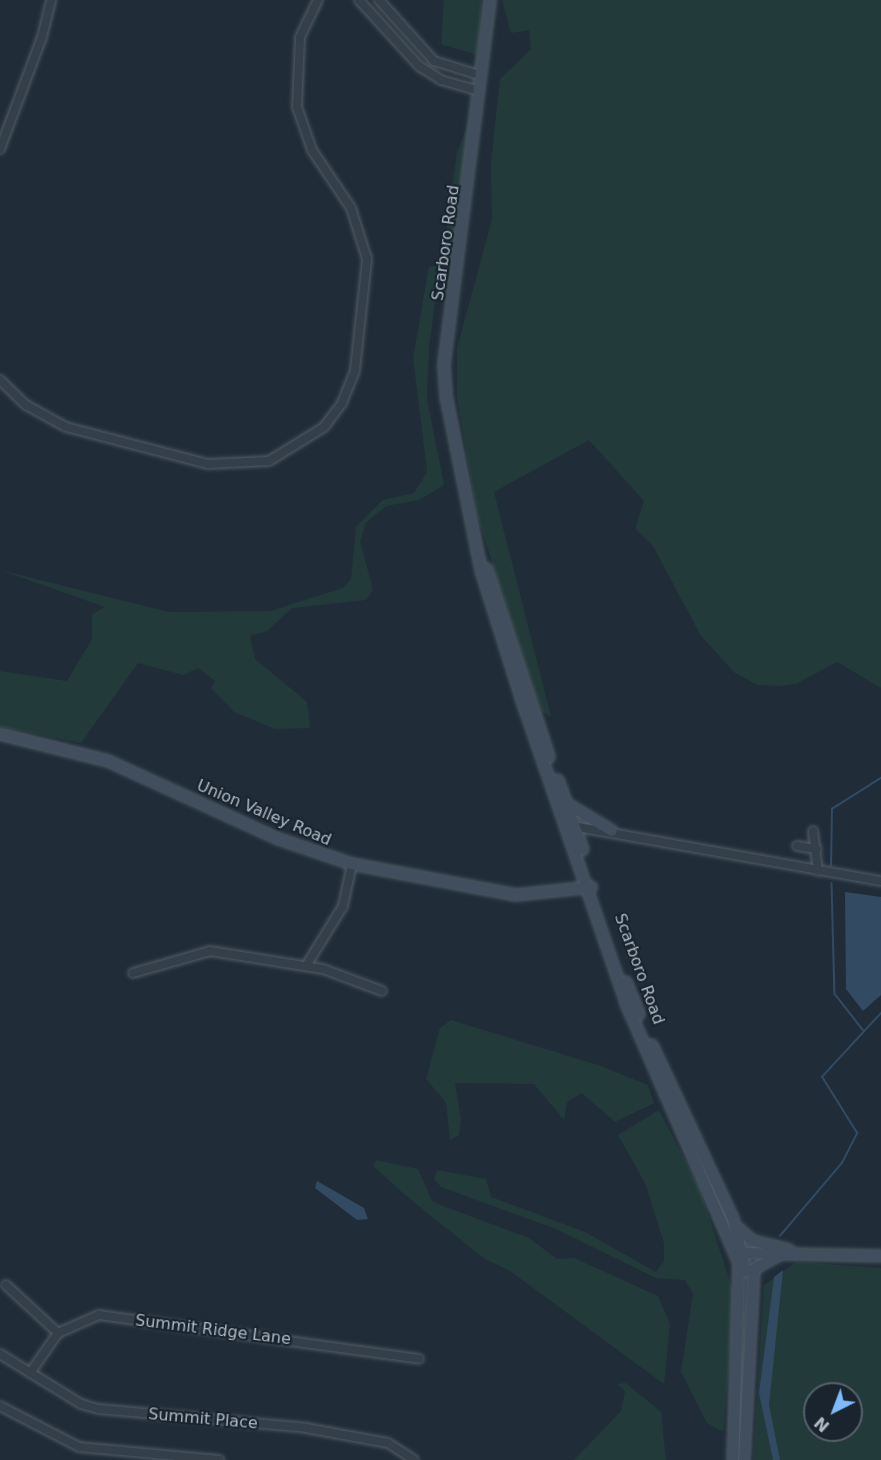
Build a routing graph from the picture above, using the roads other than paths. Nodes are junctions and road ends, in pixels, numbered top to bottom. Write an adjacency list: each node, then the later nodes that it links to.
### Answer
1 (51, 0): 8 (street)
2 (318, 0): 9 (street)
3 (359, 0): 7 (street)
4 (380, 0): 6 (street)
5 (489, 0): 6 (main road, Scarboro Road)
6 (478, 75): 7 (main road, Scarboro Road)
7 (477, 90): 10 (main road, Scarboro Road)
8 (0, 149)
9 (0, 380)
10 (464, 489): 12 (main road, Scarboro Road); 13 (main road, Scarboro Road)
11 (0, 734): 18 (main road, Union Valley Road)
12 (566, 801): 13 (main road, Scarboro Road); 14 (main road)
13 (571, 826): 14 (street); 21 (main road, Scarboro Road)
14 (612, 831): 19 (street)
15 (813, 831): 17 (street)
16 (797, 846): 17 (street)
17 (817, 849): 19 (street)
18 (352, 864): 21 (main road, Union Valley Road); 22 (street)
19 (818, 871): 20 (street)
20 (881, 881)
21 (591, 887): 25 (main road, Scarboro Road); 26 (main road, Scarboro Road)
22 (306, 966): 23 (street); 24 (street)
23 (133, 973)
24 (382, 991)
25 (735, 1225): 26 (main road, Scarboro Road); 28 (main road)
26 (740, 1253): 27 (main road); 38 (main road, Scarboro Road); 39 (main road, Scarboro Road)
27 (783, 1253): 28 (main road); 39 (main road)
28 (801, 1254): 29 (main road)
29 (881, 1256)
30 (6, 1285): 31 (street)
31 (58, 1333): 33 (street, Summit Ridge Lane); 34 (street)
32 (0, 1354): 34 (street, Summit Place)
33 (419, 1359)
34 (30, 1373): 37 (street, Summit Place)
35 (0, 1406): 36 (street)
36 (219, 1460)
37 (414, 1460)
38 (733, 1460)
39 (742, 1460)

